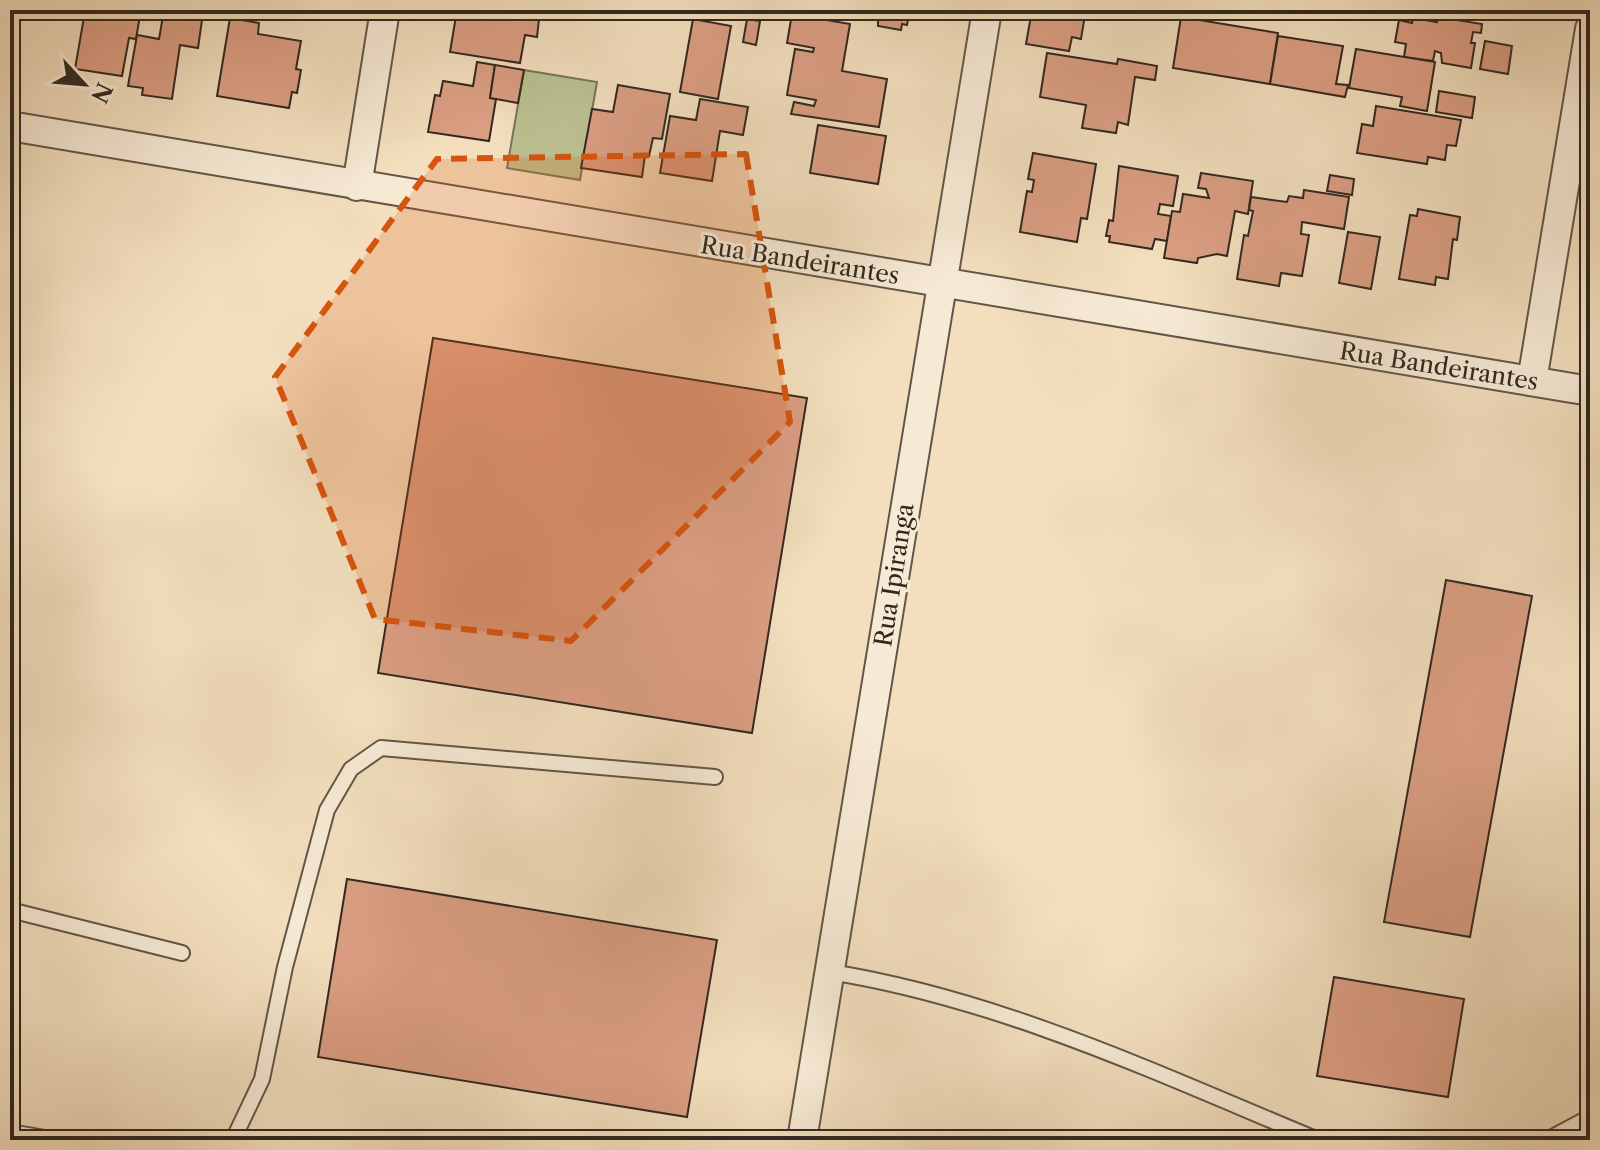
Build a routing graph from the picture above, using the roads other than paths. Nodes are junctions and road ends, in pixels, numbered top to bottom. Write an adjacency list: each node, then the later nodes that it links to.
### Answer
1 (385, 10): 5 (street)
2 (987, 10): 6 (street, Rua Ipiranga)
3 (1590, 29): 7 (street)
4 (10, 126): 5 (street, Rua Bandeirantes)
5 (357, 186): 6 (street, Rua Bandeirantes)
6 (942, 283): 7 (street, Rua Bandeirantes); 12 (street, Rua Ipiranga)
7 (1532, 381): 8 (street, Rua Bandeirantes)
8 (1590, 391)
9 (715, 777): 16 (lane)
10 (10, 910): 11 (lane)
11 (182, 953)
12 (830, 972): 17 (street, Rua Ipiranga); 18 (lane)
13 (1590, 1117): 19 (lane)
14 (10, 1132): 15 (lane)
15 (57, 1140)
16 (233, 1140)
17 (802, 1140)
18 (1318, 1140)
19 (1547, 1140)

